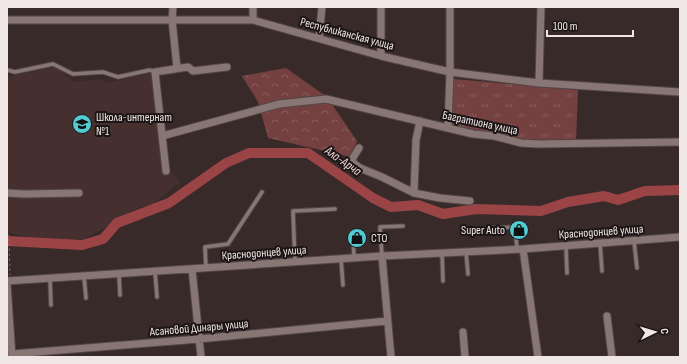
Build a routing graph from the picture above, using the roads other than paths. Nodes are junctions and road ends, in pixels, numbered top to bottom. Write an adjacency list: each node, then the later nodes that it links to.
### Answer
1 (173, 7): 8 (street)
2 (253, 7): 9 (street)
3 (322, 7): 10 (street)
4 (381, 7): 11 (street)
5 (450, 7): 16 (street)
6 (540, 7): 17 (street)
7 (7, 20): 8 (street, Республиканская улица)
8 (172, 20): 9 (street, Республиканская улица); 13 (street)
9 (253, 20): 10 (street, Республиканская улица)
10 (319, 38): 11 (street, Республиканская улица)
11 (381, 56): 16 (street, Республиканская улица)
12 (227, 67): 13 (street)
13 (177, 68): 15 (street)
14 (7, 70): 15 (lane)
15 (155, 72): 21 (street)
16 (450, 72): 17 (street, Республиканская улица); 20 (street)
17 (539, 82): 18 (street, Республиканская улица)
18 (680, 92)
19 (420, 121): 20 (street, Багратиона улица); 21 (street, Багратиона улица); 28 (street)
20 (448, 127): 22 (street, Багратиона улица)
21 (162, 136): 24 (street)
22 (680, 142)
23 (359, 148): 28 (street)
24 (166, 171)
25 (262, 192): 45 (lane)
26 (7, 193): 27 (street)
27 (79, 193)
28 (414, 193): 29 (street)
29 (470, 200)
30 (335, 209): 44 (lane)
31 (403, 226): 41 (lane)
32 (476, 229): 38 (lane)
33 (353, 232): 42 (lane)
34 (680, 237): 35 (street, Краснодонцев улица)
35 (634, 241): 36 (street, Краснодонцев улица); 46 (lane)
36 (600, 243): 37 (street, Краснодонцев улица); 48 (lane)
37 (566, 246): 38 (street, Краснодонцев улица); 50 (lane)
38 (520, 249): 39 (street, Краснодонцев улица); 71 (street)
39 (466, 252): 40 (street, Краснодонцев улица); 52 (lane)
40 (442, 253): 41 (street, Краснодонцев улица); 55 (lane)
41 (382, 256): 42 (street, Краснодонцев улица); 63 (street)
42 (354, 258): 43 (street, Краснодонцев улица)
43 (341, 259): 44 (street, Краснодонцев улица); 57 (lane)
44 (295, 262): 45 (street, Краснодонцев улица)
45 (206, 268): 47 (street, Краснодонцев улица)
46 (636, 268)
47 (192, 269): 49 (street, Краснодонцев улица); 66 (street)
48 (602, 271)
49 (155, 272): 51 (street, Краснодонцев улица); 59 (lane)
50 (568, 273)
51 (119, 274): 53 (street, Краснодонцев улица); 58 (lane)
52 (468, 274)
53 (84, 276): 54 (street, Краснодонцев улица); 60 (lane)
54 (50, 278): 56 (street, Краснодонцев улица); 61 (lane)
55 (443, 281)
56 (8, 282): 65 (street)
57 (343, 286)
58 (120, 295)
59 (157, 297)
60 (86, 298)
61 (51, 305)
62 (607, 316): 72 (street)
63 (387, 321): 66 (street, Асановой Динары улица); 69 (street)
64 (462, 332): 70 (street)
65 (9, 338): 67 (street)
66 (199, 339): 67 (street, Асановой Динары улица); 68 (street)
67 (12, 356)
68 (201, 357)
69 (391, 357)
70 (465, 357)
71 (538, 357)
72 (612, 357)

